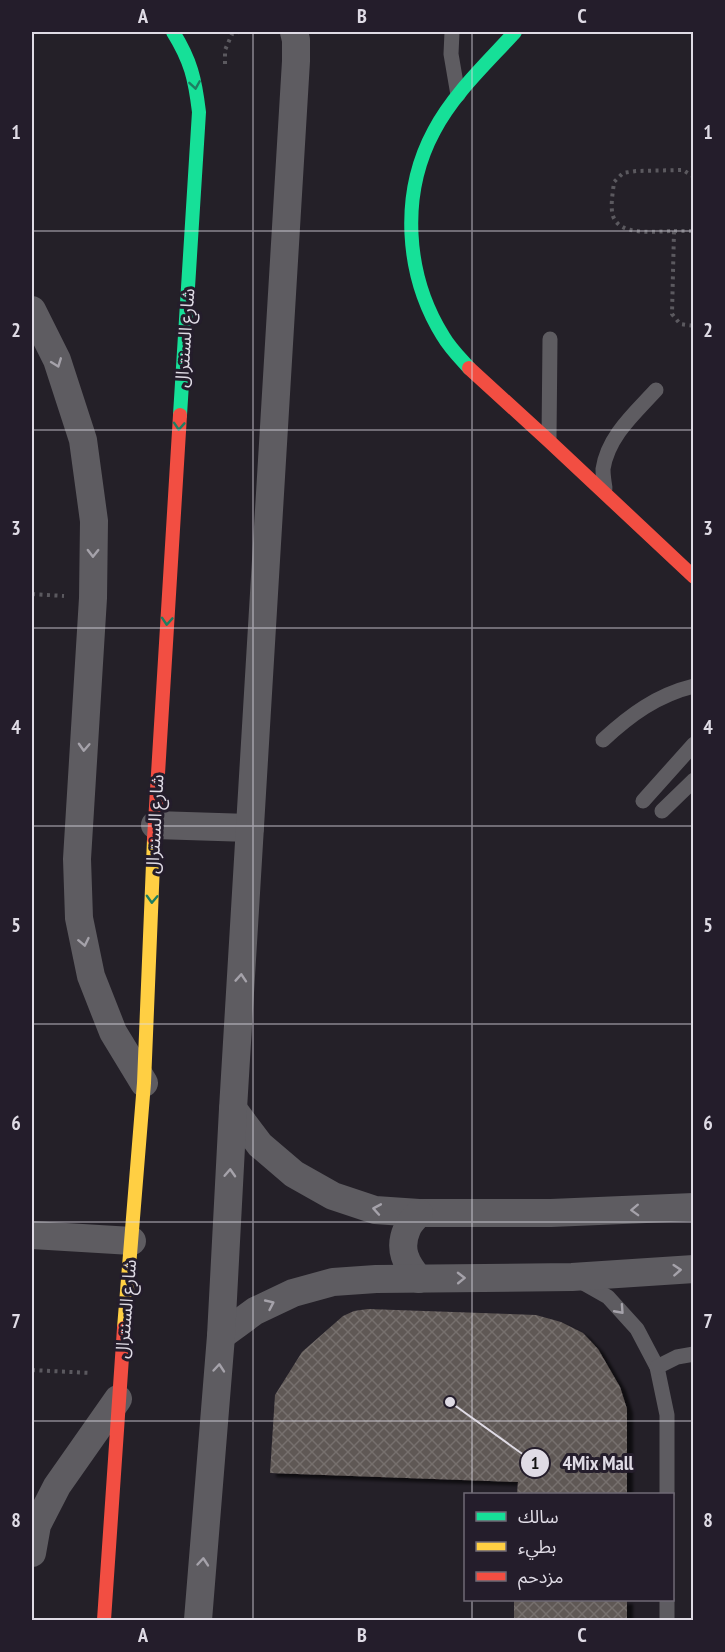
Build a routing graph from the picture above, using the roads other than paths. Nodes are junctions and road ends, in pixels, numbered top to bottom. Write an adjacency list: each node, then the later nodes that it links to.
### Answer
1 (173, 32): 18 (street, شارع السنترال, one-way to 18)
2 (294, 32): 19 (street)
3 (452, 32): 5 (lane)
4 (515, 32): 5 (street)
5 (458, 95): 9 (street)
6 (32, 310): 20 (street, one-way to 20)
7 (550, 339): 9 (lane)
8 (656, 390): 10 (lane)
9 (549, 441): 10 (street)
10 (605, 494): 11 (street)
11 (693, 577)
12 (693, 686): 13 (lane)
13 (603, 740)
14 (693, 744): 16 (lane)
15 (693, 780): 17 (lane)
16 (643, 801)
17 (662, 811)
18 (155, 825): 19 (street); 20 (street, شارع السنترال, one-way to 20)
19 (250, 828): 21 (street, one-way to 19)
20 (144, 1083): 25 (street, شارع السنترال)
21 (233, 1109): 23 (street, one-way to 21); 29 (street, one-way to 21)
22 (693, 1207): 23 (street, one-way to 23)
23 (419, 1213): 28 (street)
24 (32, 1235): 25 (street)
25 (132, 1241): 32 (street, شارع السنترال)
26 (693, 1269): 27 (street, one-way to 26)
27 (572, 1277): 28 (street, one-way to 27); 31 (lane, one-way to 31)
28 (419, 1279): 29 (street, one-way to 28)
29 (221, 1336): 37 (street, one-way to 29)
30 (693, 1354): 31 (lane)
31 (657, 1367): 33 (lane)
32 (119, 1387): 34 (street); 36 (street, شارع السنترال)
33 (667, 1493)
34 (32, 1553)
35 (667, 1601): 38 (lane)
36 (104, 1620)
37 (198, 1620)
38 (667, 1620)

